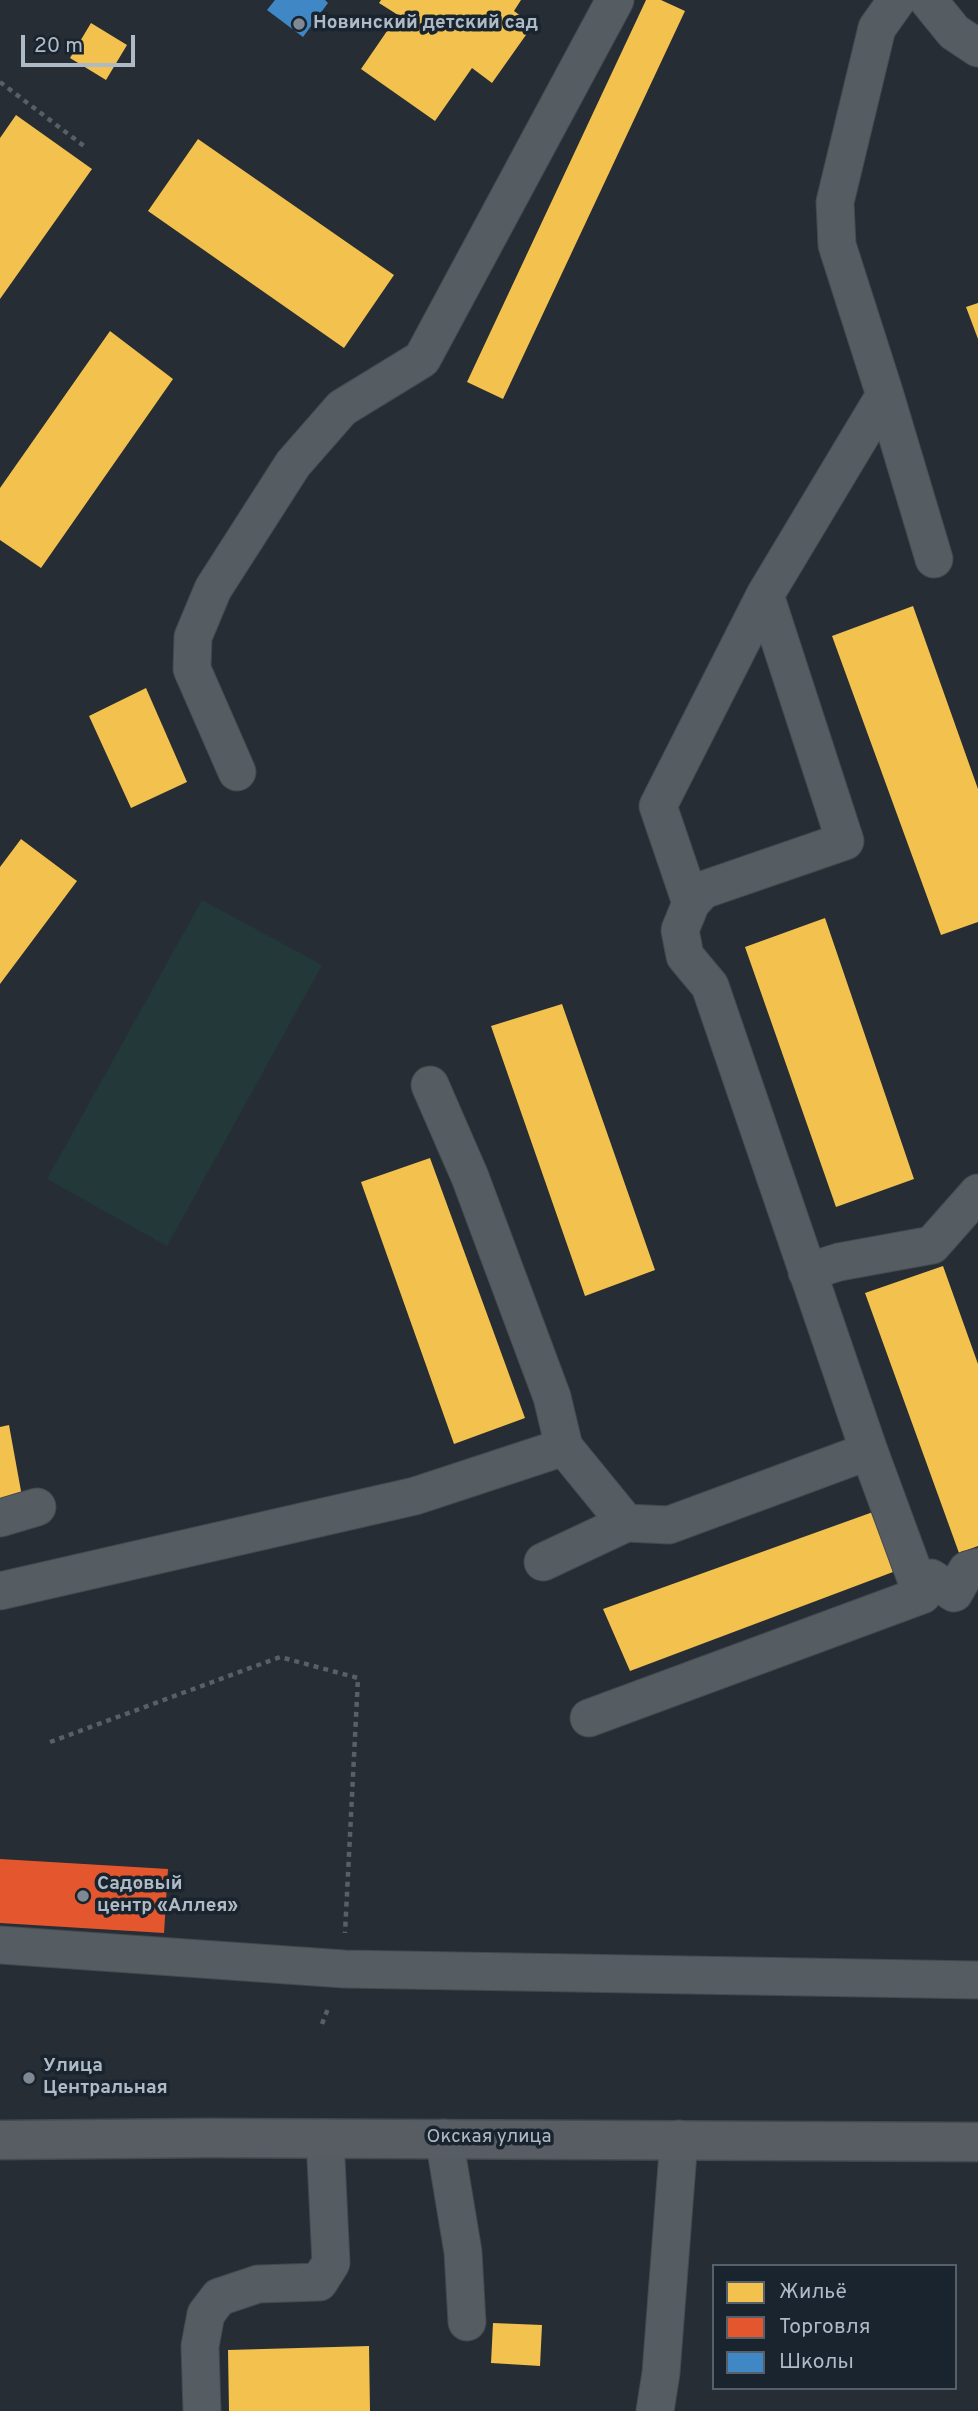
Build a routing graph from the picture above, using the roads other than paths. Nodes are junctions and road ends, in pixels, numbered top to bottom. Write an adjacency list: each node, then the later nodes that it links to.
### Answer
1 (615, 0): 8 (street)
2 (897, 0): 5 (street)
3 (928, 0): 4 (street)
4 (978, 48)
5 (885, 395): 6 (street); 7 (street)
6 (934, 559)
7 (765, 595): 9 (street); 9 (street)
8 (237, 772)
9 (691, 903): 12 (street)
10 (430, 1085): 13 (street)
11 (978, 1193): 12 (street)
12 (807, 1272): 14 (street)
13 (564, 1447): 17 (street); 20 (street)
14 (869, 1451): 17 (street); 21 (street)
15 (37, 1507): 16 (street)
16 (0, 1518)
17 (626, 1523): 18 (street)
18 (543, 1562)
19 (978, 1567): 21 (street)
20 (0, 1591)
21 (922, 1595): 22 (street)
22 (589, 1718)
23 (0, 1945): 24 (street)
24 (978, 1980)
25 (325, 2138): 26 (main road, Окская улица); 28 (main road, Окская улица); 31 (street)
26 (444, 2138): 27 (main road, Окская улица); 30 (street)
27 (679, 2139): 29 (main road, Окская улица); 32 (street)
28 (0, 2140)
29 (978, 2142)
30 (467, 2322)
31 (202, 2411)
32 (655, 2411)

